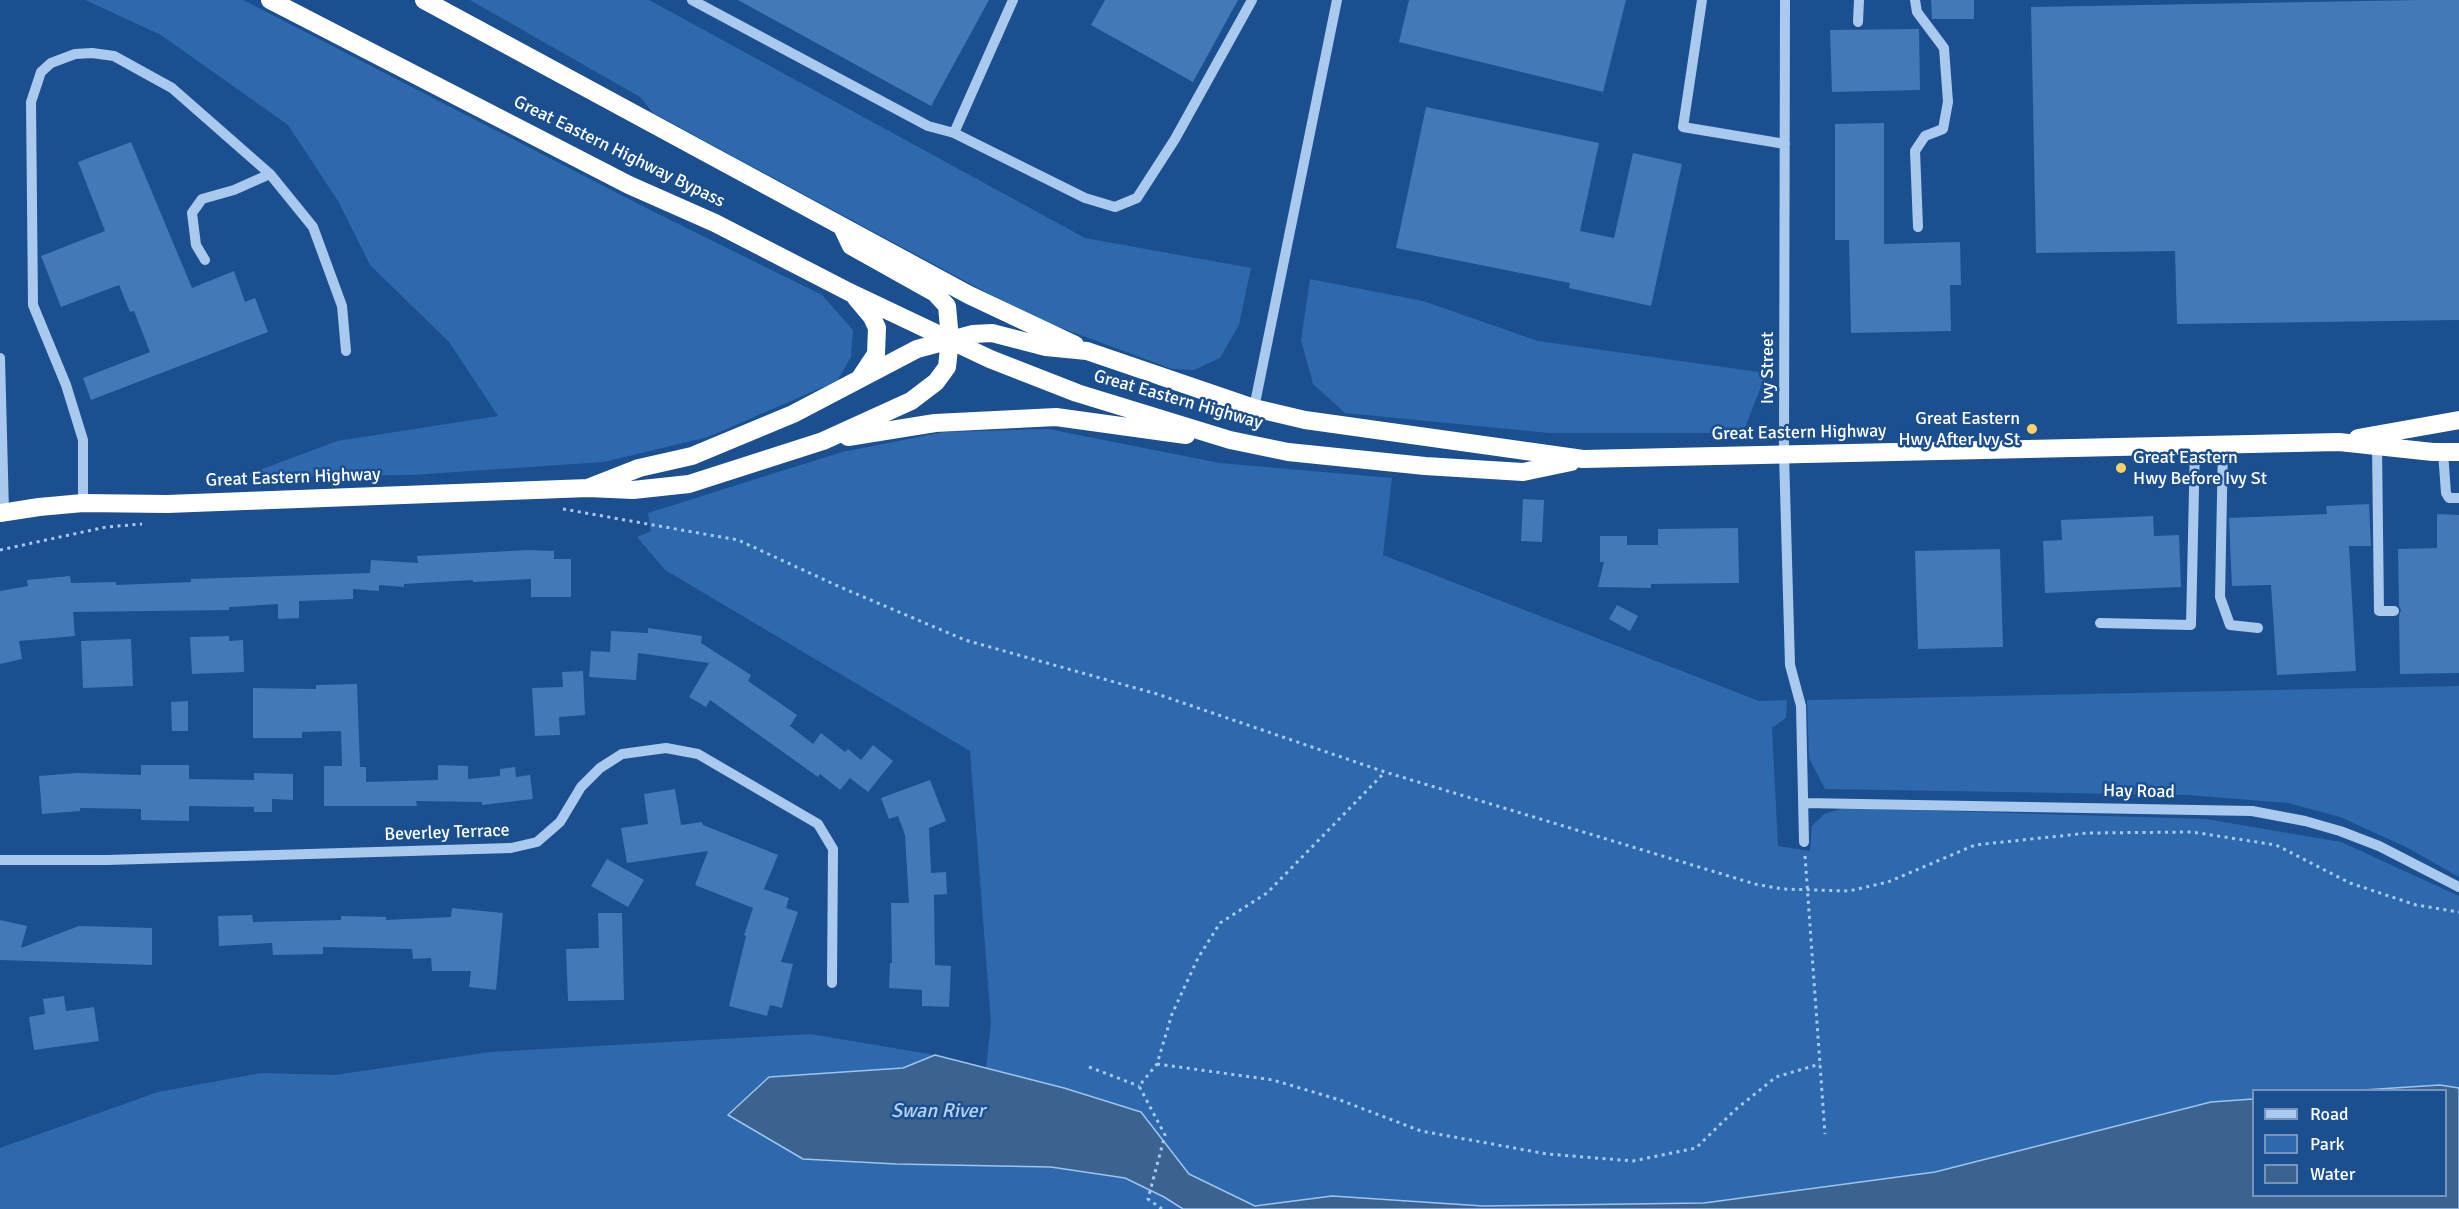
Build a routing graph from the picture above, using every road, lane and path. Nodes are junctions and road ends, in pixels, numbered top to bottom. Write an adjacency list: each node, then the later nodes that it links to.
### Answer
1 (270, 0): 18 (highway, Great Eastern Highway Bypass)
2 (424, 0): 15 (highway, Great Eastern Highway Bypass)
3 (692, 0): 12 (street)
4 (1013, 0): 12 (street)
5 (1252, 0): 12 (street)
6 (1337, 0): 25 (street)
7 (1702, 0): 13 (street)
8 (1785, 0): 13 (street, Ivy Street)
9 (1859, 0): 11 (street)
10 (1915, 0): 16 (street)
11 (1858, 22)
12 (954, 133)
13 (1785, 144): 34 (street, Ivy Street)
14 (270, 174): 17 (street); 20 (street); 38 (street)
15 (842, 227): 19 (highway, Great Eastern Highway); 21 (highway, Great Eastern Highway Bypass)
16 (1918, 227)
17 (205, 260)
18 (851, 293): 19 (highway, Great Eastern Highway Bypass); 23 (highway)
19 (950, 339): 21 (highway, Great Eastern Highway); 23 (highway, Great Eastern Highway); 27 (highway, Great Eastern Highway); 28 (highway, Great Eastern Highway)
20 (346, 351)
21 (1087, 351): 25 (highway, Great Eastern Highway)
22 (0, 358): 24 (street)
23 (859, 380): 36 (highway, Great Eastern Highway)
24 (1, 406): 39 (street)
25 (1254, 408): 35 (highway, Great Eastern Highway)
26 (2459, 420): 29 (highway, Great Eastern Highway)
27 (1230, 440): 28 (highway); 35 (highway, Great Eastern Highway)
28 (823, 441): 36 (highway, Great Eastern Highway)
29 (2338, 442): 31 (highway, Great Eastern Highway); 32 (highway, Great Eastern Highway)
30 (2195, 445): 31 (highway, Great Eastern Highway); 34 (highway, Great Eastern Highway); 42 (street)
31 (2223, 445): 43 (street)
32 (2377, 446): 33 (highway, Great Eastern Highway); 41 (street)
33 (2451, 452): 37 (street)
34 (1784, 454): 35 (highway, Great Eastern Highway); 45 (street, Ivy Street)
35 (1583, 459)
36 (588, 488): 38 (highway, Great Eastern Highway)
37 (2459, 498)
38 (83, 503): 39 (highway, Great Eastern Highway)
39 (2, 512)
40 (585, 512): 44 (path)
41 (2394, 611)
42 (2100, 623)
43 (2258, 628)
44 (1385, 772): 49 (path); 52 (path)
45 (1804, 803): 46 (street, Ivy Street); 48 (street, Hay Road)
46 (1804, 842): 49 (path)
47 (0, 860): 51 (street, Beverley Terrace)
48 (2459, 887)
49 (1808, 891): 50 (path); 53 (path)
50 (2459, 912)
51 (832, 982)
52 (1157, 1064): 53 (path); 55 (path)
53 (1820, 1064): 56 (path)
54 (1089, 1067): 55 (path)
55 (1139, 1086): 57 (path)
56 (1825, 1134)
57 (1162, 1209)

